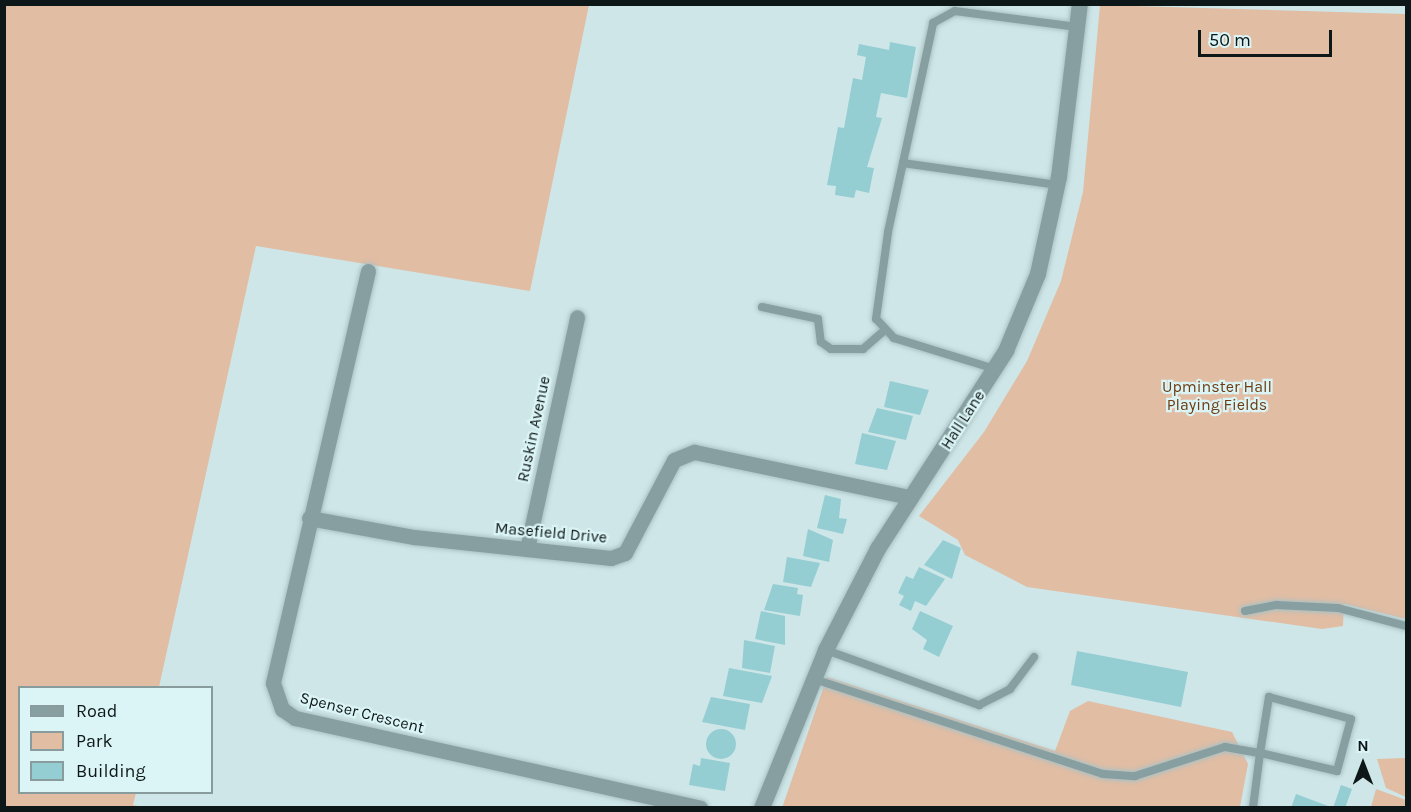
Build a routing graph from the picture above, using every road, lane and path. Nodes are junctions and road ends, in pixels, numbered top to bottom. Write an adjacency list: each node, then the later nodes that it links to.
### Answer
1 (1080, 4): 2 (street, Hall Lane)
2 (1078, 27): 3 (lane); 4 (street, Hall Lane)
3 (903, 164): 4 (lane); 8 (lane)
4 (1057, 185): 9 (street, Hall Lane)
5 (368, 271): 11 (street, Spenser Crescent)
6 (762, 307): 8 (lane)
7 (576, 317): 12 (street, Ruskin Avenue)
8 (884, 331): 9 (lane)
9 (995, 369): 10 (street, Hall Lane)
10 (910, 497): 12 (street, Masefield Drive); 15 (street, Hall Lane)
11 (309, 518): 12 (street, Masefield Drive); 19 (street, Spenser Crescent)
12 (527, 549)
13 (1245, 611): 14 (lane)
14 (1407, 626)
15 (826, 650): 16 (lane); 17 (street, Hall Lane)
16 (1034, 657)
17 (814, 679): 18 (lane); 20 (street, Hall Lane)
18 (1260, 753): 18 (lane); 21 (lane)
19 (700, 807)
20 (762, 807)
21 (1253, 807)

